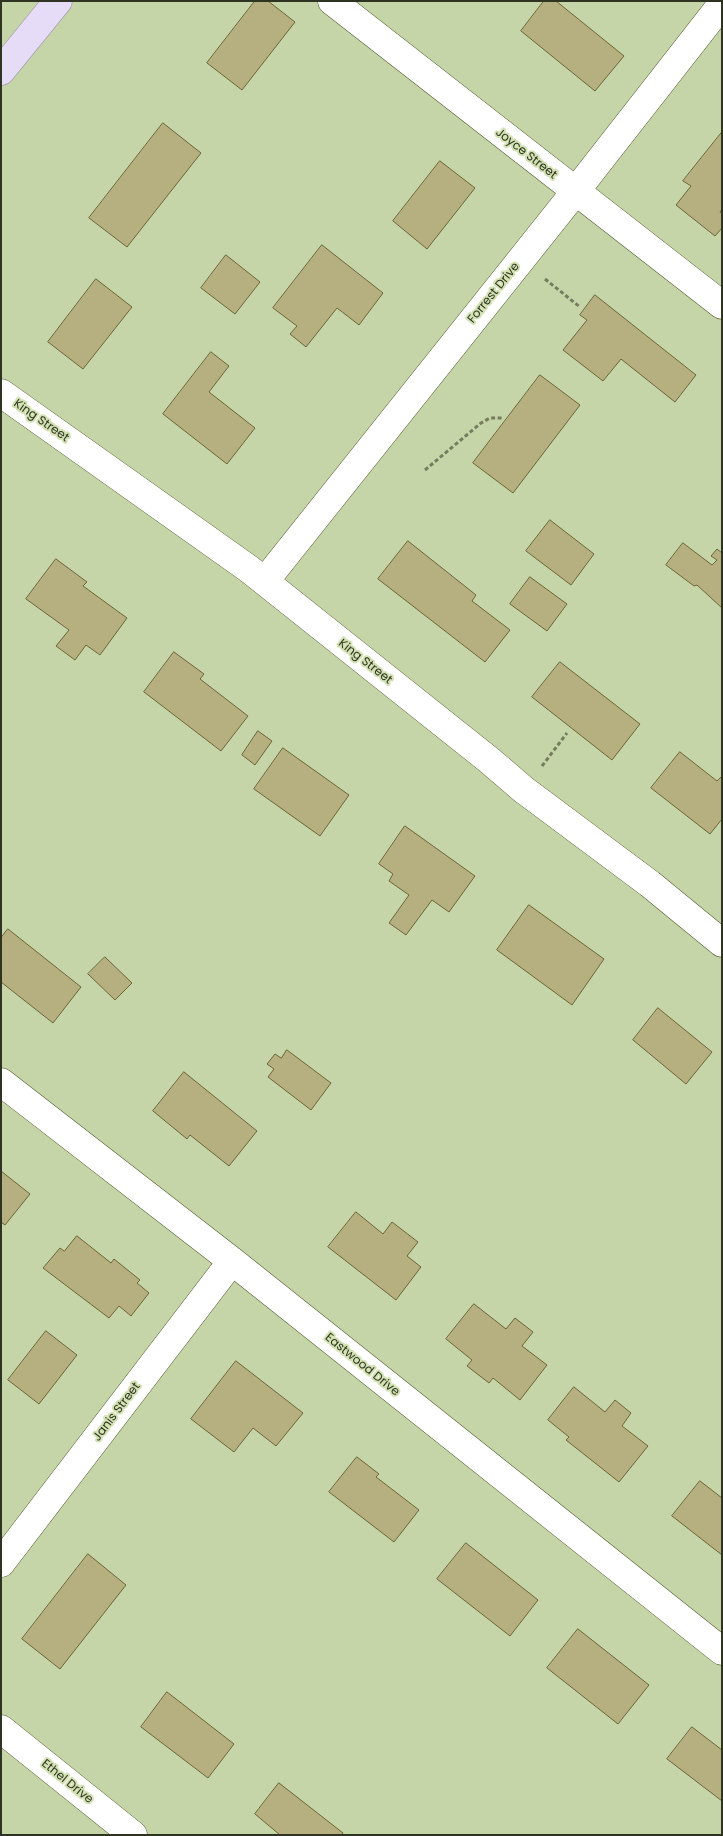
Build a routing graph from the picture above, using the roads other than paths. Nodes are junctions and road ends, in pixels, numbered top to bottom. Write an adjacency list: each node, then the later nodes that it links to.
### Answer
1 (58, 1): 4 (main road)
2 (332, 1): 5 (street, Joyce Street)
3 (722, 4): 5 (street, Forrest Drive)
4 (1, 70)
5 (575, 192): 6 (street, Joyce Street); 8 (street, Forrest Drive)
6 (722, 306)
7 (1, 393): 8 (street, King Street)
8 (265, 581): 9 (street, King Street)
9 (722, 943)
10 (1, 1082): 11 (street, Eastwood Drive)
11 (232, 1261): 12 (street, Janis Street); 13 (street, Eastwood Drive)
12 (1, 1563)
13 (722, 1651)
14 (1, 1729): 15 (street, Ethel Drive)
15 (134, 1835)

